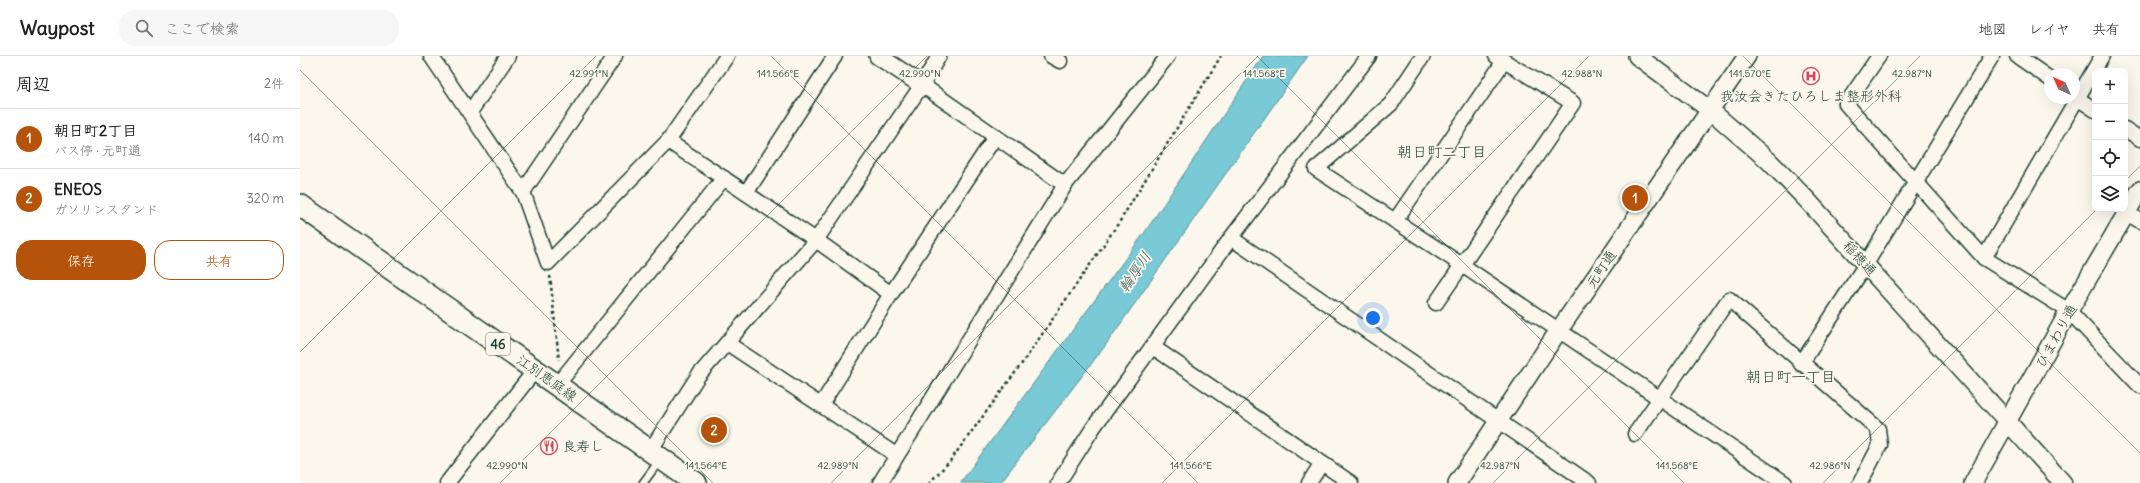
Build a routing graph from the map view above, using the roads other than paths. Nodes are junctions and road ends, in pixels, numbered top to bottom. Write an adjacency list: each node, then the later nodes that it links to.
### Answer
1 (431, 56): 25 (street)
2 (508, 56): 25 (street)
3 (616, 56): 34 (street)
4 (727, 56): 29 (street)
5 (835, 56): 35 (street)
6 (878, 56): 19 (street)
7 (939, 56): 19 (street)
8 (1168, 56): 32 (street)
9 (1369, 56): 39 (street)
10 (1423, 56): 38 (street)
11 (1637, 56): 24 (street, 稲穂通)
12 (1747, 56): 24 (street, 元町通)
13 (1879, 56): 31 (street)
14 (1992, 56): 31 (street)
15 (2017, 56): 18 (street)
16 (2102, 56): 20 (street)
17 (1500, 58): 38 (street); 43 (street)
18 (2044, 75)
19 (922, 85): 27 (street); 40 (street)
20 (2080, 92)
21 (2080, 101): 23 (street)
22 (2073, 104): 41 (street)
23 (2092, 108)
24 (1710, 110): 42 (street, 稲穂通); 47 (street, 元町通)
25 (470, 112): 34 (street)
26 (2128, 131): 28 (street)
27 (994, 137): 32 (street); 44 (street)
28 (2140, 139)
29 (668, 141): 30 (street); 34 (street)
30 (724, 178): 35 (street); 52 (street)
31 (1914, 181): 41 (street); 42 (street)
32 (1065, 186): 60 (street)
33 (2140, 190): 37 (street, ひまわり通)
34 (523, 192)
35 (746, 193): 40 (street)
36 (300, 205): 51 (main road, 江別恵庭線 / 46)
37 (2133, 217): 46 (street, ひまわり通)
38 (1395, 221): 43 (street)
39 (1232, 238): 49 (street); 56 (street)
40 (816, 240): 44 (street); 48 (street)
41 (1984, 258): 46 (street)
42 (1866, 264): 50 (street); 57 (street, 稲穂通)
43 (1462, 265): 45 (street); 47 (street)
44 (891, 294): 55 (street)
45 (1436, 303)
46 (2069, 311): 53 (street); 57 (street, ひまわり通)
47 (1559, 330): 54 (street); 56 (street, 元町通)
48 (727, 343): 55 (street); 59 (street)
49 (1153, 347): 61 (street); 66 (street)
50 (1801, 364): 54 (street); 72 (street)
51 (536, 370): 52 (main road, 江別恵庭線 / 46); 62 (street)
52 (559, 376): 59 (main road, 江別恵庭線 / 46)
53 (2140, 386)
54 (1660, 399): 58 (street); 71 (street)
55 (821, 405): 60 (street)
56 (1497, 422): 69 (street, 元町通); 70 (street)
57 (2008, 422): 73 (street, ひまわり通); 74 (street, 稲穂通)
58 (1635, 434)
59 (656, 454): 63 (lane); 64 (main road, 江別恵庭線 / 46)
60 (896, 455): 65 (street)
61 (1322, 464): 67 (street); 68 (street)
62 (447, 483)
63 (644, 483)
64 (696, 483)
65 (880, 483)
66 (1058, 483)
67 (1309, 483)
68 (1351, 483)
69 (1457, 483)
70 (1589, 483)
71 (1784, 483)
72 (1860, 483)
73 (1973, 483)
74 (2063, 483)

